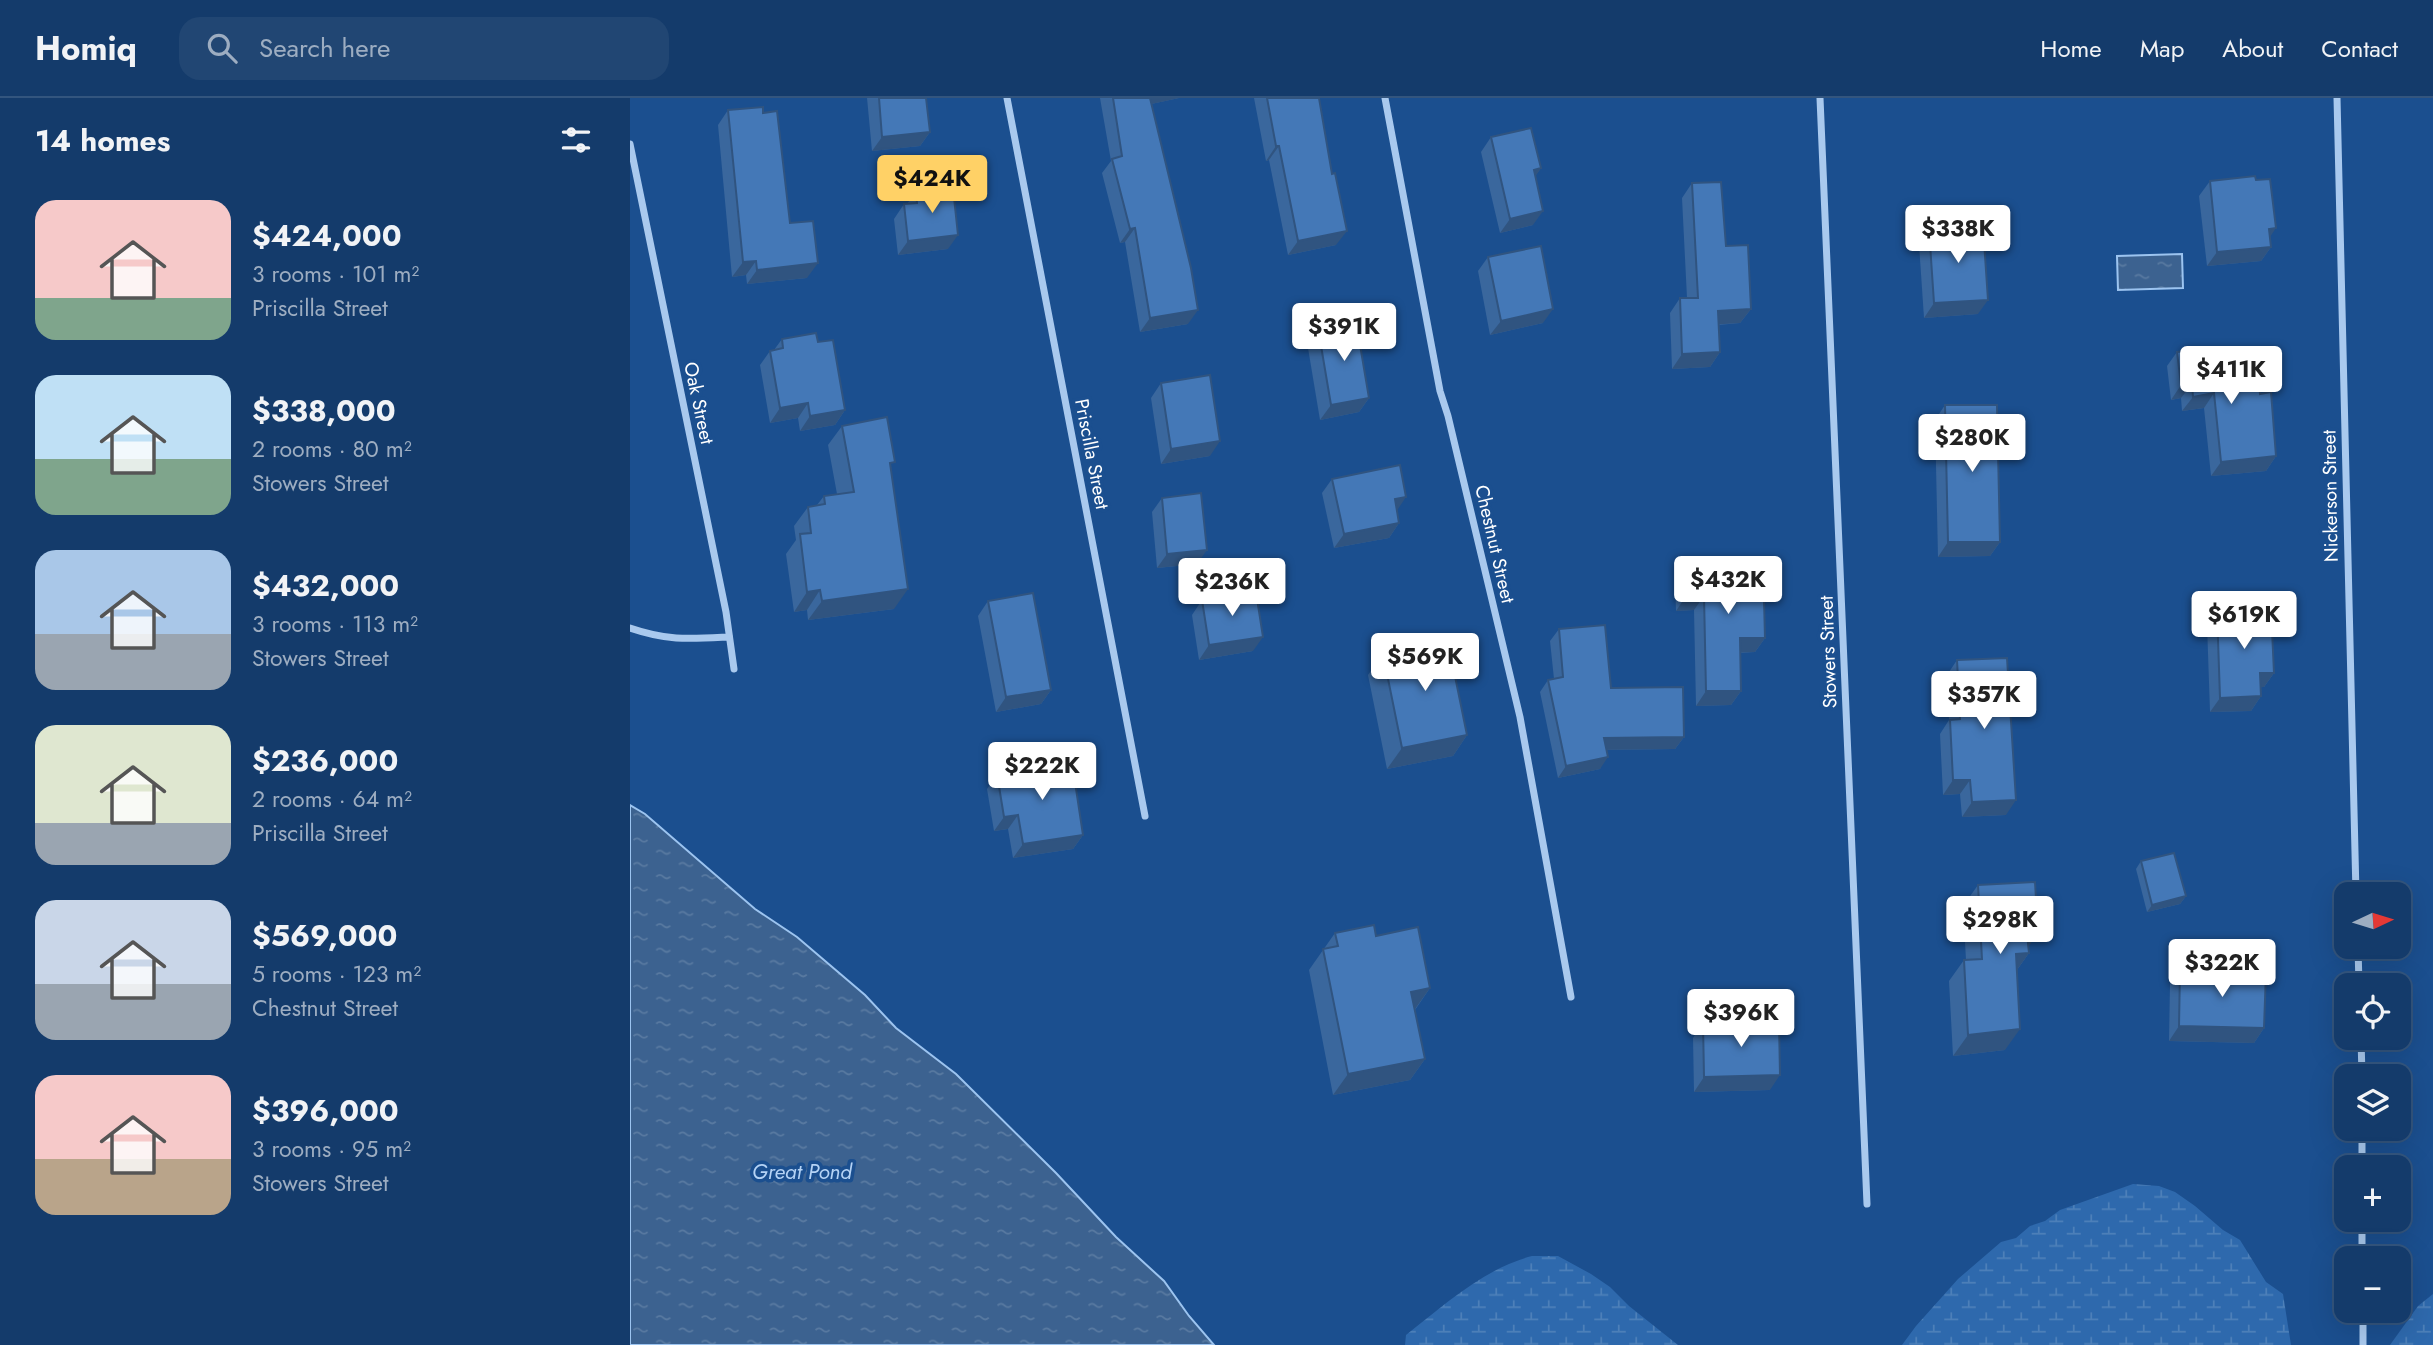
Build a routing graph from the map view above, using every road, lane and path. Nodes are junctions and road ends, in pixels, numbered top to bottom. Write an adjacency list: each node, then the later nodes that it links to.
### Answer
1 (1007, 98): 9 (street, Priscilla Street)
2 (1385, 98): 11 (street, Chestnut Street)
3 (1820, 98): 12 (street, Stowers Street)
4 (2337, 98): 10 (street, Nickerson Street)
5 (630, 144): 7 (street, Oak Street)
6 (630, 628): 7 (street)
7 (729, 637): 8 (street, Oak Street)
8 (734, 669)
9 (1145, 816)
10 (2356, 882)
11 (1571, 998)
12 (1867, 1204)
13 (2362, 1323): 14 (street)
14 (2362, 1345)

